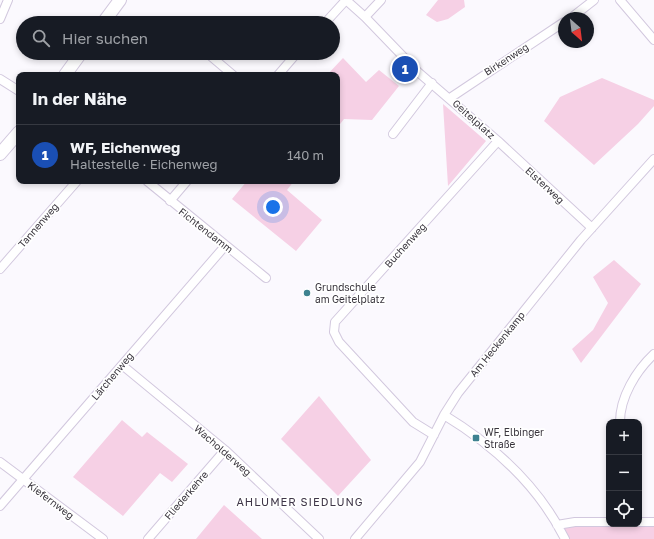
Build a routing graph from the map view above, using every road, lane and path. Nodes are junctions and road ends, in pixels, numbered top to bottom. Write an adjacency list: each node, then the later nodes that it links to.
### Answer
1 (8, 0): 11 (street)
2 (120, 0): 8 (main road)
3 (346, 0): 9 (street); 10 (street, Geitelplatz)
4 (381, 0): 10 (street)
5 (594, 0): 7 (street)
6 (620, 0): 13 (street)
7 (579, 12)
8 (108, 16)
9 (331, 16)
10 (365, 17): 21 (street, Geitelplatz)
11 (0, 19)
12 (558, 26): 23 (street, Birkenweg)
13 (654, 40)
14 (76, 60): 17 (main road)
15 (215, 60): 18 (street)
16 (291, 60): 19 (street)
17 (67, 72)
18 (229, 72)
19 (281, 72)
20 (0, 79): 22 (street)
21 (432, 83): 23 (street, Geitelplatz); 24 (street)
22 (16, 89)
23 (450, 98): 26 (street, Geitelplatz)
24 (393, 134)
25 (16, 135): 27 (main road)
26 (498, 141): 33 (street, Elsterweg); 41 (street, Buchenweg)
27 (0, 154)
28 (654, 160): 33 (street, Am Heckenkamp)
29 (74, 184): 35 (street, Tannenweg)
30 (150, 184): 32 (street, Fichtendamm)
31 (184, 184): 32 (street)
32 (170, 201): 34 (street, Fichtendamm)
33 (592, 228): 39 (street, Am Heckenkamp)
34 (225, 246): 36 (street, Fichtendamm); 38 (street, Lärchenweg)
35 (0, 269)
36 (266, 278)
37 (654, 354): 40 (street)
38 (122, 365): 42 (street, Wacholderweg); 44 (street, Lärchenweg)
39 (444, 415): 41 (street, Am Heckenkamp); 49 (street)
40 (620, 419)
41 (434, 435): 53 (street, Am Heckenkamp)
42 (225, 450): 51 (street, Fliederkehre); 52 (street, Wacholderweg)
43 (0, 462): 44 (street, Kiefernweg)
44 (24, 480): 45 (street, Lärchenweg); 50 (street, Kiefernweg)
45 (0, 506)
46 (606, 522): 49 (street)
47 (642, 522): 48 (street)
48 (654, 522)
49 (557, 525): 54 (street)
50 (103, 539)
51 (148, 539)
52 (319, 539)
53 (355, 539)
54 (565, 539)

